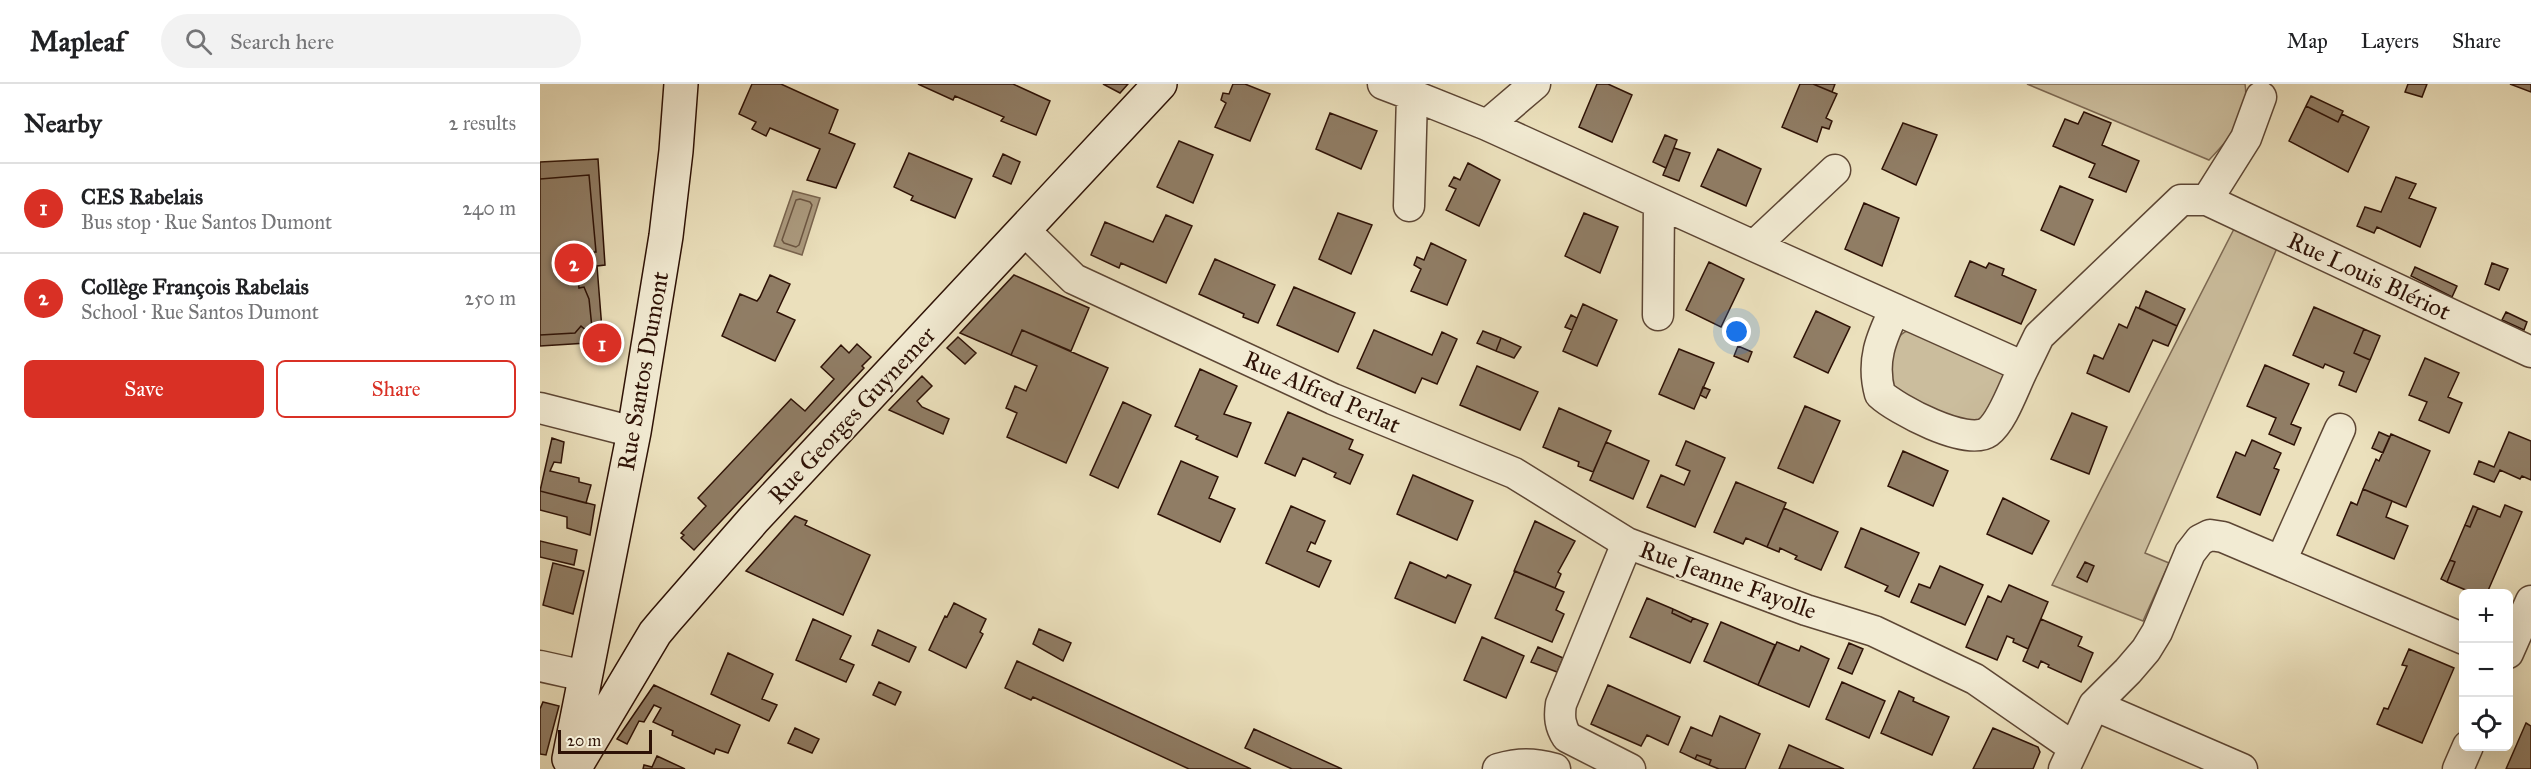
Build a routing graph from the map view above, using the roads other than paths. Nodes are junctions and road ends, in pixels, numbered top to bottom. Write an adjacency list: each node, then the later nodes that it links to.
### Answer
1 (681, 84): 20 (street, Rue Santos Dumont)
2 (1161, 84): 12 (street, Rue Georges Guynemer)
3 (1383, 84): 5 (street)
4 (1534, 84): 7 (street)
5 (1413, 95): 7 (street); 11 (street)
6 (2261, 97): 9 (street)
7 (1487, 125): 10 (street)
8 (1835, 170): 13 (street)
9 (2207, 200): 16 (street, Rue Louis Blériot); 17 (street)
10 (1659, 203): 13 (street); 15 (street)
11 (1409, 206)
12 (1024, 231): 21 (street, Rue Alfred Perlat); 24 (street, Rue Georges Guynemer)
13 (1754, 246): 14 (street)
14 (1895, 309): 17 (street); 17 (street)
15 (1658, 315)
16 (2531, 352)
17 (2024, 367)
18 (540, 408): 20 (street)
19 (2340, 429): 22 (street)
20 (634, 432): 28 (street, Rue Santos Dumont)
21 (1627, 543): 31 (street, Rue Jeanne Fayolle); 36 (street, Rue Jeanne Fayolle)
22 (2281, 561): 25 (street); 29 (street)
23 (2531, 601): 26 (street)
24 (655, 633): 28 (street); 33 (street, Rue Georges Guynemer)
25 (2459, 637)
26 (2512, 643)
27 (540, 666): 28 (street)
28 (588, 666): 32 (street, Rue Santos Dumont)
29 (2094, 705): 31 (street); 37 (street)
30 (2466, 751): 38 (street)
31 (2068, 758)
32 (567, 769)
33 (574, 769)
34 (1498, 769): 35 (street)
35 (1555, 769)
36 (1630, 769)
37 (2242, 769)
38 (2458, 769)

